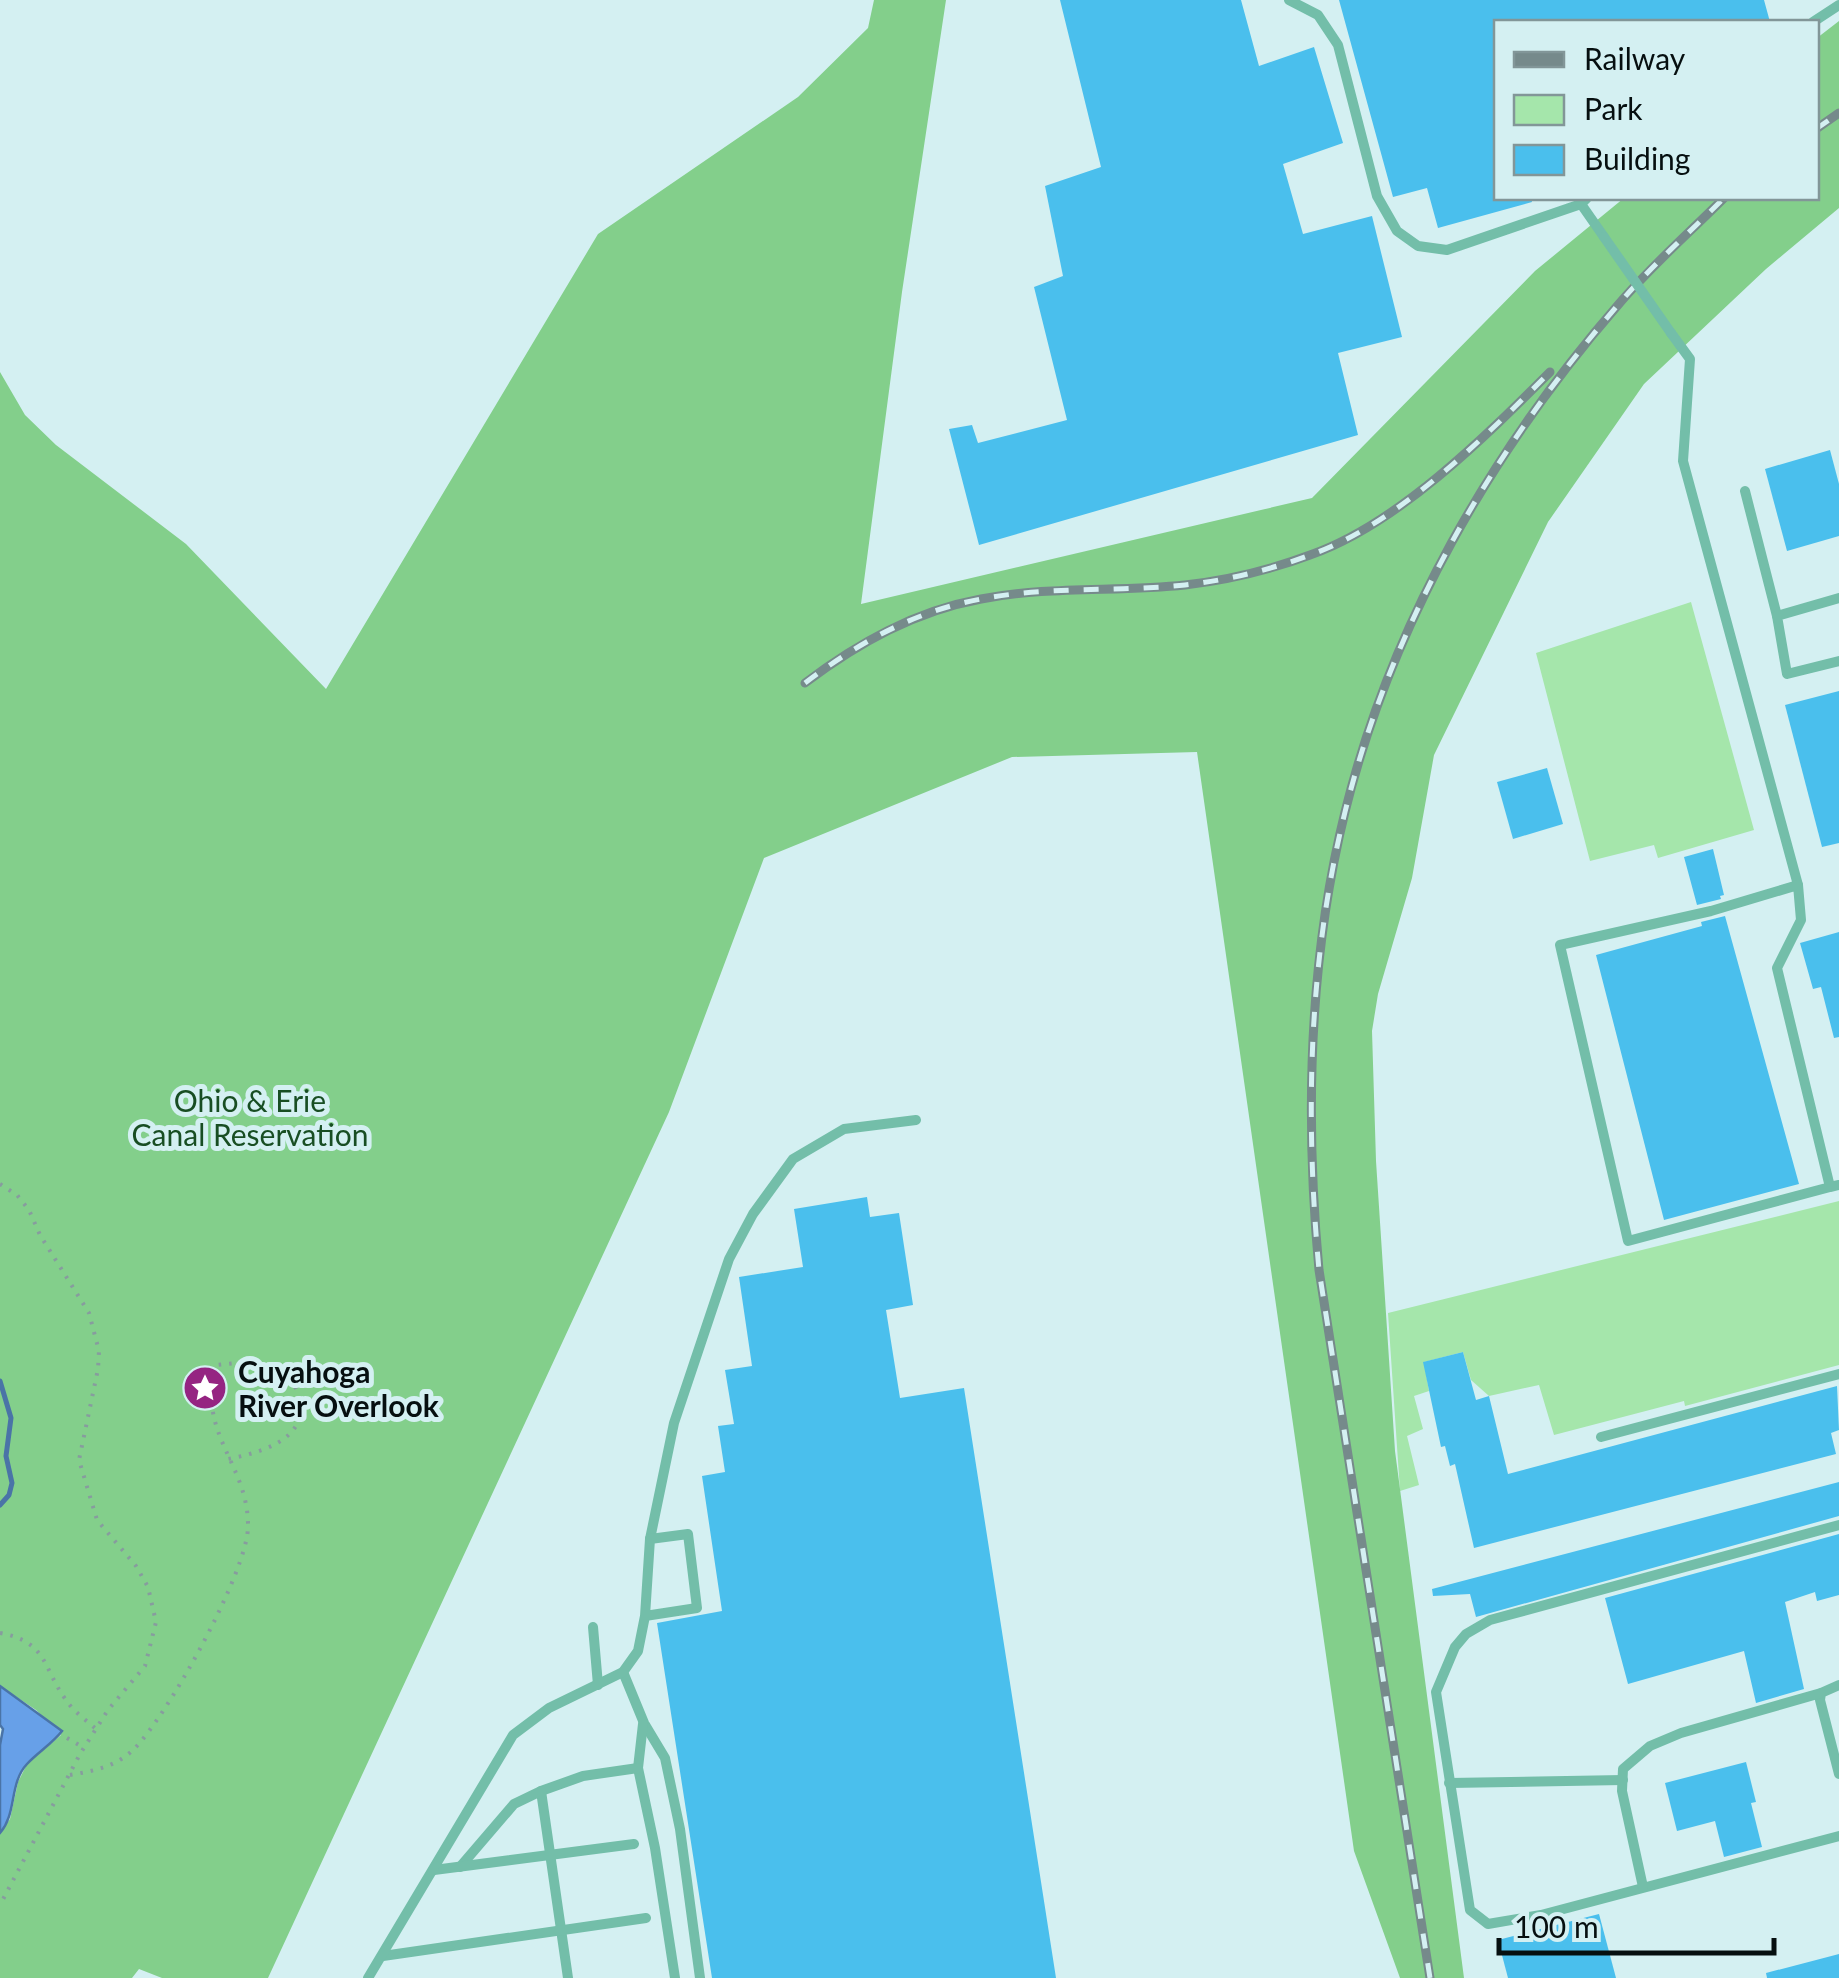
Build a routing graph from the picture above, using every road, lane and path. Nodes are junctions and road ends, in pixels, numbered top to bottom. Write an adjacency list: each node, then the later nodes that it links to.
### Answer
1 (1289, 0): 4 (lane)
2 (1839, 5): 3 (lane)
3 (1816, 20)
4 (1584, 201): 9 (lane, bridge)
5 (1745, 491): 7 (lane)
6 (1839, 598): 7 (lane)
7 (1777, 616): 8 (lane)
8 (1839, 661)
9 (1798, 884): 12 (lane); 12 (lane)
10 (916, 1120): 17 (lane)
11 (0, 1184): 26 (path)
12 (1835, 1186)
13 (1839, 1374): 14 (lane)
14 (1601, 1437)
15 (228, 1458): 15 (path); 31 (path)
16 (1839, 1525): 33 (lane)
17 (650, 1539): 18 (lane); 18 (lane)
18 (645, 1616): 21 (lane)
19 (593, 1627): 22 (lane)
20 (0, 1633): 26 (path)
21 (622, 1672): 22 (lane); 25 (lane)
22 (598, 1685): 39 (lane)
23 (1839, 1685): 24 (lane)
24 (1821, 1693): 30 (lane); 32 (lane)
25 (644, 1724): 29 (lane); 48 (lane)
26 (96, 1728): 28 (path)
27 (67, 1738): 28 (path)
28 (84, 1748): 31 (path)
29 (638, 1768): 34 (lane); 47 (lane)
30 (1839, 1774)
31 (68, 1775): 41 (path)
32 (1622, 1780): 33 (lane); 40 (lane)
33 (1449, 1783): 40 (lane)
34 (541, 1790): 37 (lane); 38 (lane)
35 (1839, 1836): 40 (lane)
36 (634, 1844): 37 (lane)
37 (548, 1856): 38 (lane); 43 (lane)
38 (460, 1867): 39 (lane)
39 (434, 1870): 44 (lane)
40 (1643, 1887)
41 (0, 1905)
42 (646, 1918): 43 (lane)
43 (561, 1930): 44 (lane); 46 (lane)
44 (383, 1956): 45 (lane)
45 (368, 1978)
46 (568, 1978)
47 (675, 1978)
48 (700, 1978)

